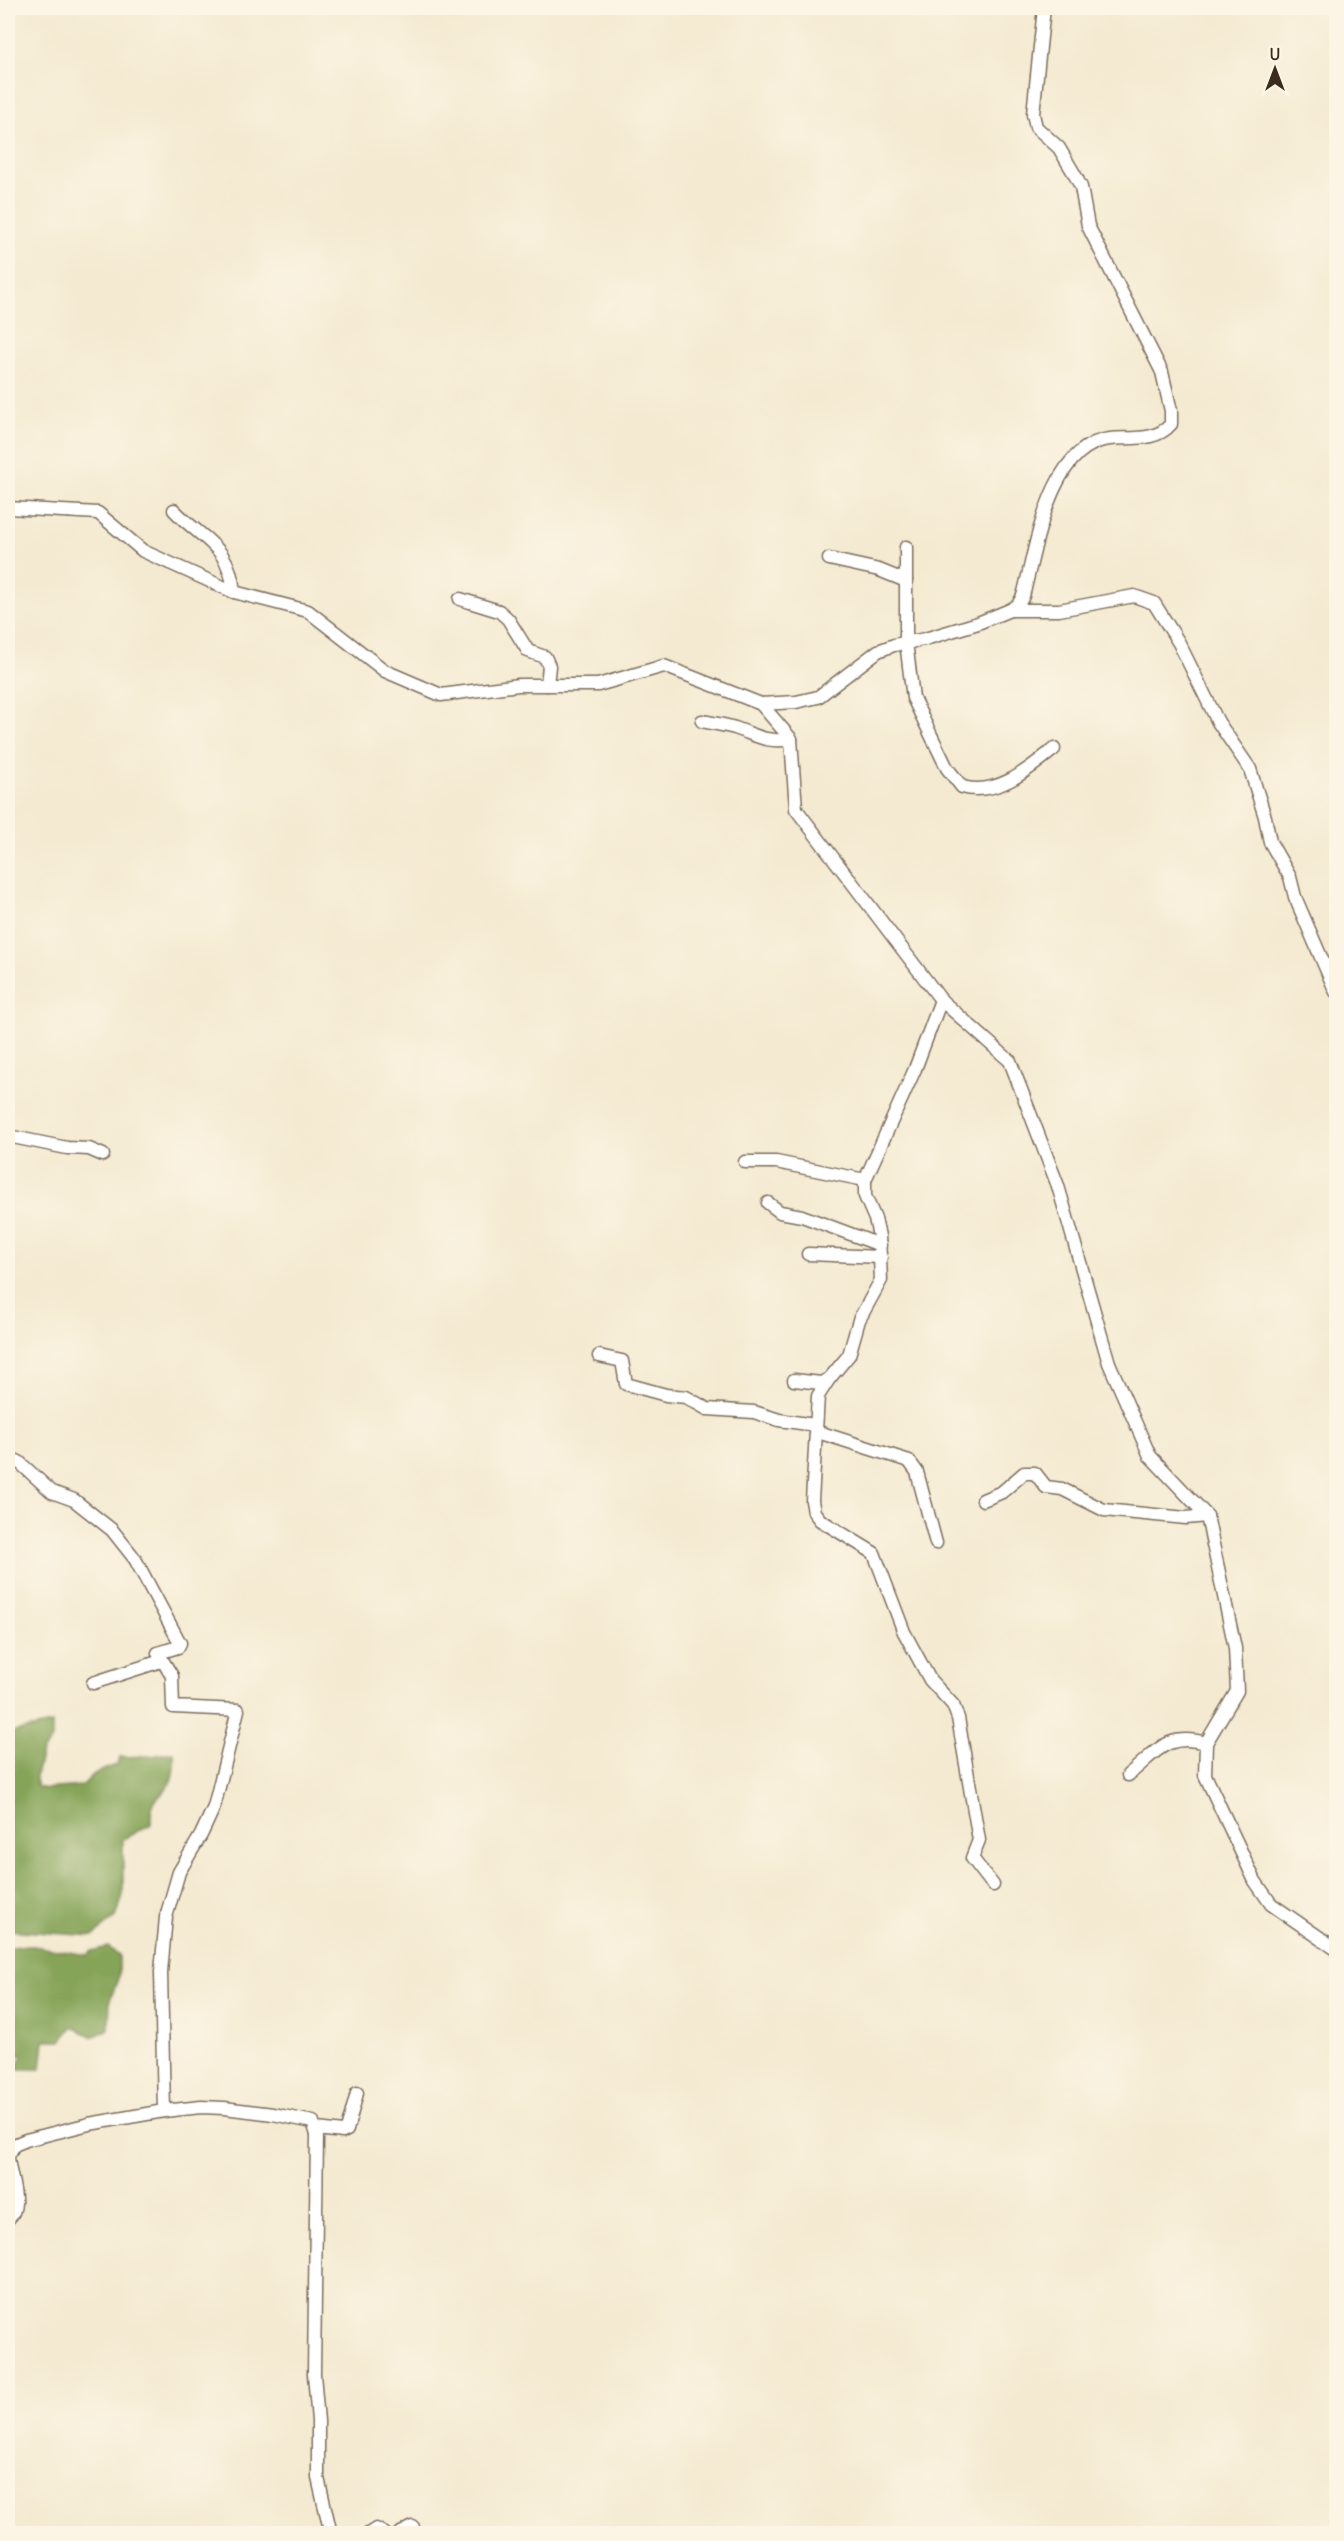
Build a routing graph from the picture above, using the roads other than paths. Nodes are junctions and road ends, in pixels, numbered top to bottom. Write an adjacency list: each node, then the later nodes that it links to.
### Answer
1 (1044, 8): 9 (street)
2 (8, 508): 7 (street)
3 (174, 510): 7 (street)
4 (906, 547): 6 (street)
5 (829, 559): 6 (street)
6 (906, 581): 10 (street)
7 (234, 592): 11 (street)
8 (460, 599): 11 (street)
9 (1010, 610): 10 (street); 16 (street)
10 (906, 642): 12 (street); 15 (street)
11 (547, 685): 12 (street)
12 (760, 704): 14 (street)
13 (702, 721): 14 (street)
14 (791, 739): 17 (street)
15 (1054, 749)
16 (1336, 992)
17 (941, 1000): 21 (street); 31 (street)
18 (8, 1136): 19 (street)
19 (103, 1155)
20 (744, 1162): 21 (street)
21 (865, 1180): 23 (street)
22 (768, 1203): 23 (street)
23 (880, 1251): 24 (street); 26 (street)
24 (808, 1254)
25 (599, 1356): 28 (street)
26 (829, 1378): 27 (street); 28 (street)
27 (794, 1380)
28 (815, 1428): 32 (street); 37 (street)
29 (8, 1457): 33 (street)
30 (983, 1500): 31 (street)
31 (1207, 1516): 35 (street)
32 (936, 1544)
33 (161, 1661): 34 (street); 40 (street)
34 (93, 1683)
35 (1206, 1743): 36 (street); 38 (street)
36 (1128, 1775)
37 (993, 1885)
38 (1336, 1948)
39 (357, 2093): 41 (street)
40 (164, 2111): 41 (street); 42 (street)
41 (317, 2129): 44 (street)
42 (8, 2219)
43 (413, 2527): 47 (street)
44 (332, 2534)
45 (368, 2534): 46 (street)
46 (385, 2534)
47 (399, 2534)

